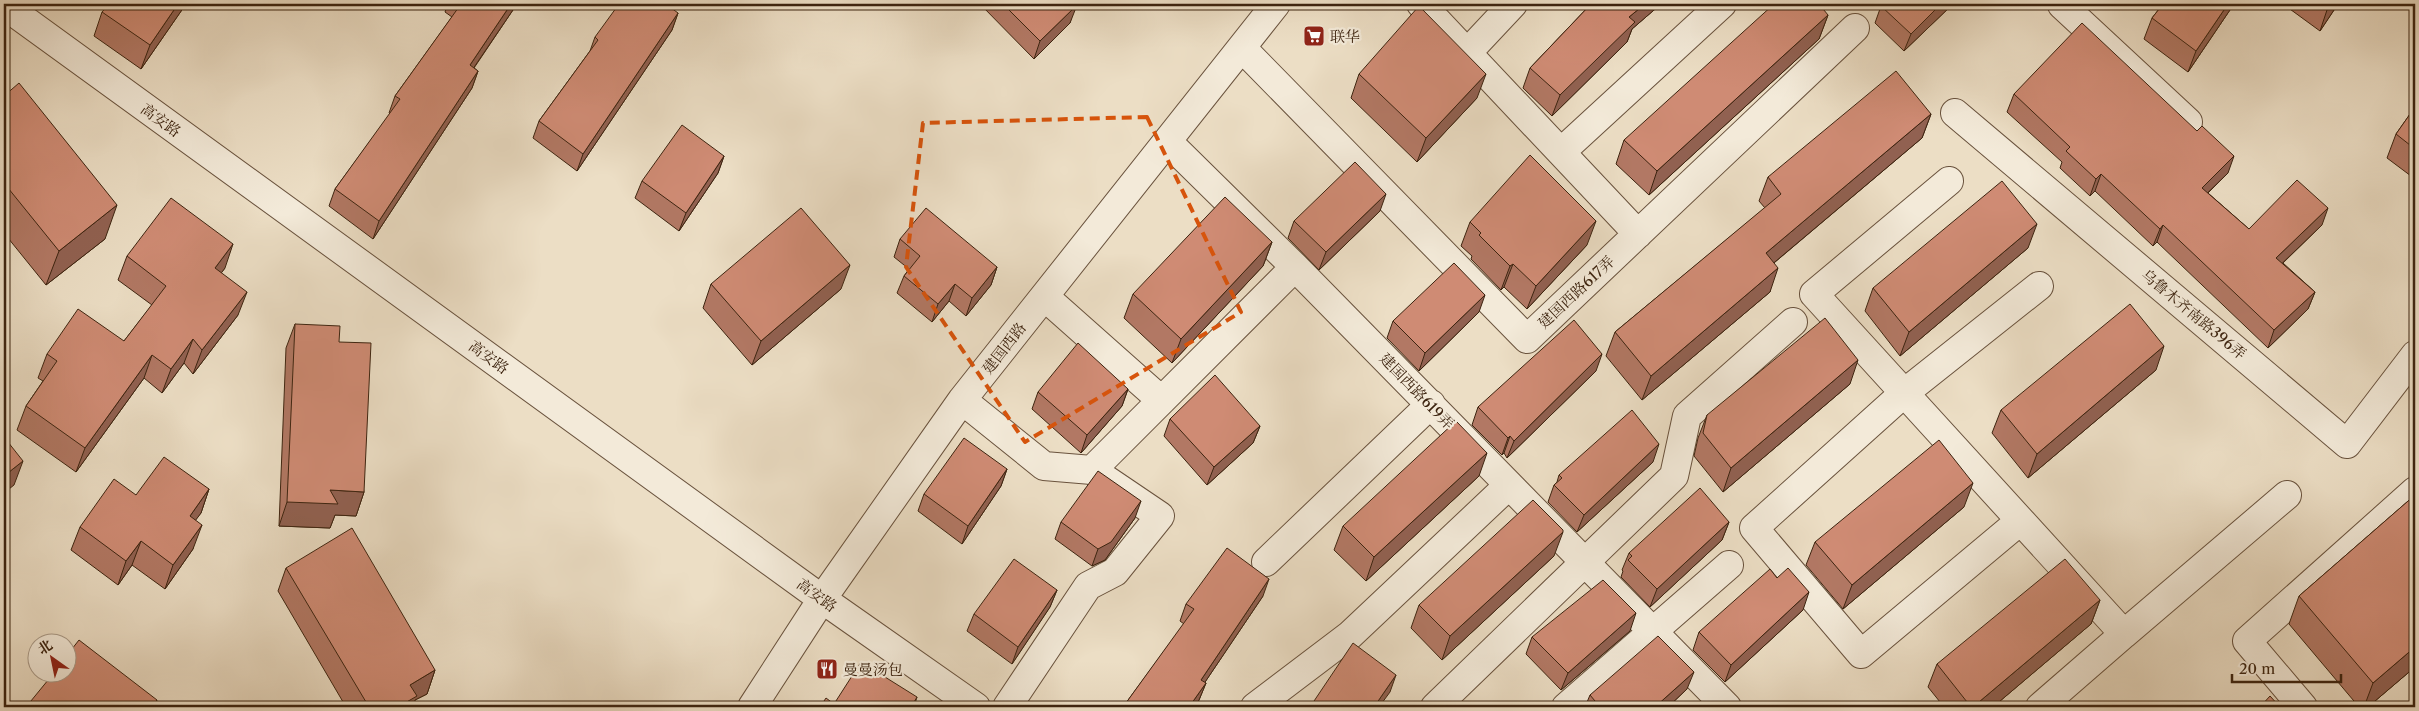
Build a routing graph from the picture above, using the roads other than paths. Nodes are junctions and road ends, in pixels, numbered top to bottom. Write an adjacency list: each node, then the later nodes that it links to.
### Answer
1 (1276, 4): 8 (street, 建国西路)
2 (1421, 4): 9 (street)
3 (1513, 4): 9 (street)
4 (1722, 4): 13 (street)
5 (2062, 4): 11 (street)
6 (4, 5): 33 (street, 高安路)
7 (1856, 28): 15 (street, 建国西路617弄)
8 (1242, 48): 12 (street, 建国西路); 15 (street, 建国西路617弄)
9 (1467, 53): 13 (street)
10 (1955, 113): 20 (street, 乌鲁木齐南路396弄)
11 (2188, 122)
12 (1168, 142): 16 (street, 建国西路619弄); 18 (street, 建国西路)
13 (1561, 152): 15 (street)
14 (1949, 181): 21 (street)
15 (1638, 234)
16 (1296, 267): 23 (street); 24 (street, 建国西路619弄)
17 (2039, 286): 21 (street)
18 (1045, 297): 22 (street, 建国西路); 23 (street)
19 (1793, 322): 31 (street)
20 (2415, 356)
21 (1903, 394): 29 (street); 29 (street)
22 (962, 400): 25 (street); 33 (street, 建国西路)
23 (1161, 400): 25 (street)
24 (1431, 404): 26 (street, 建国西路619弄); 30 (street)
25 (1092, 470): 38 (street)
26 (1509, 485): 31 (street, 建国西路619弄); 39 (street)
27 (2415, 491): 44 (street)
28 (2287, 495): 35 (street)
29 (2020, 521): 35 (street)
30 (1266, 562)
31 (1585, 562): 34 (street, 建国西路619弄); 40 (street)
32 (1729, 565): 34 (street)
33 (822, 599): 36 (street, 建国西路); 37 (street, 高安路)
34 (1654, 632): 41 (street); 42 (street, 建国西路619弄)
35 (2124, 634): 43 (street)
36 (752, 707)
37 (976, 707)
38 (1006, 707)
39 (1255, 707)
40 (1435, 707)
41 (1566, 707)
42 (1727, 707)
43 (2040, 707)
44 (2303, 707)

